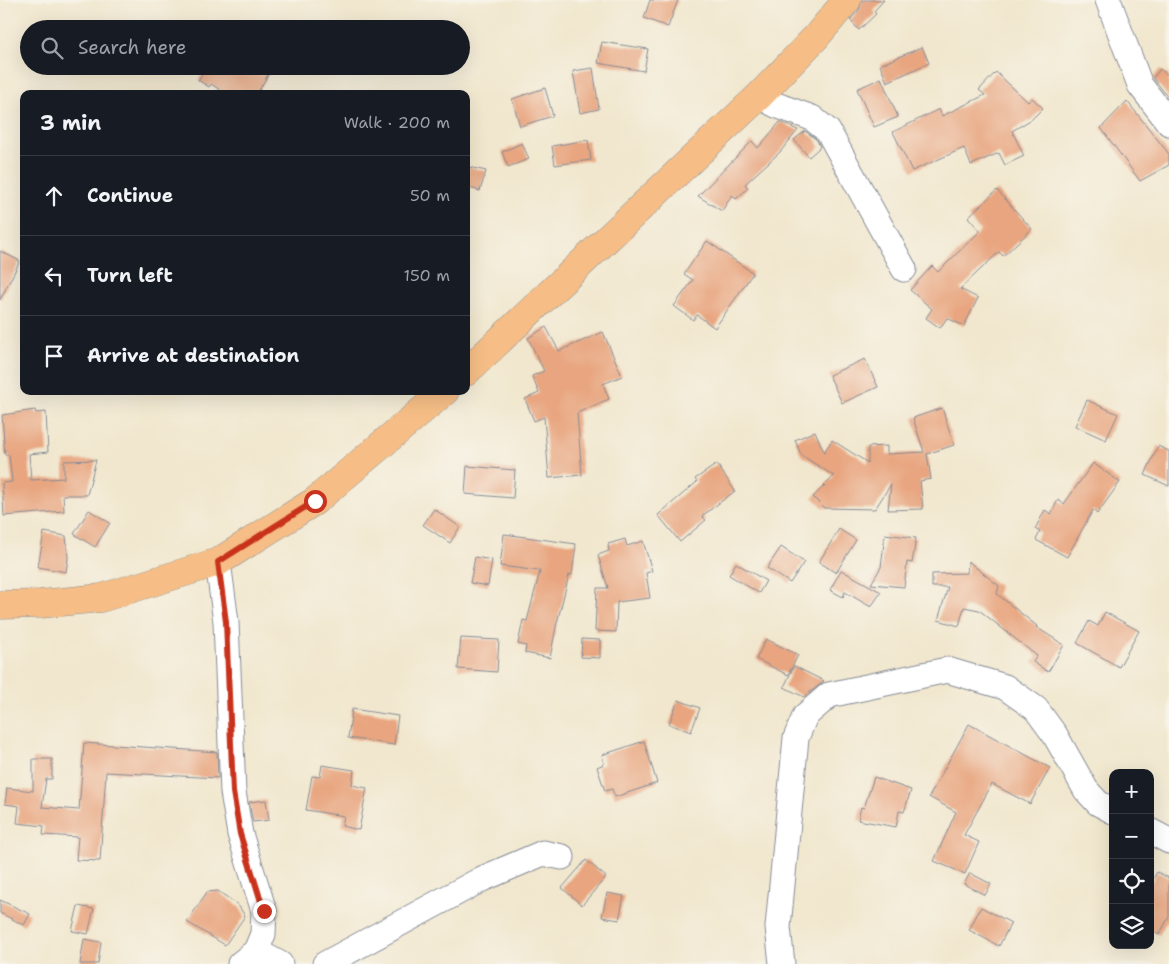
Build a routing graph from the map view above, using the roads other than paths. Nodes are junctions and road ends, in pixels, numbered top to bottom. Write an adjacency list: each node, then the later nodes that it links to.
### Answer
1 (847, 0): 3 (main road)
2 (1108, 0): 4 (street)
3 (759, 96): 5 (street); 6 (main road)
4 (1169, 123)
5 (904, 269)
6 (470, 368)
7 (440, 395): 8 (main road)
8 (218, 562): 9 (main road); 14 (street)
9 (0, 605)
10 (1109, 809): 17 (street)
11 (1154, 833): 12 (street)
12 (1169, 841)
13 (562, 857): 16 (street)
14 (248, 957): 15 (street)
15 (280, 964)
16 (325, 964)
17 (782, 964)

